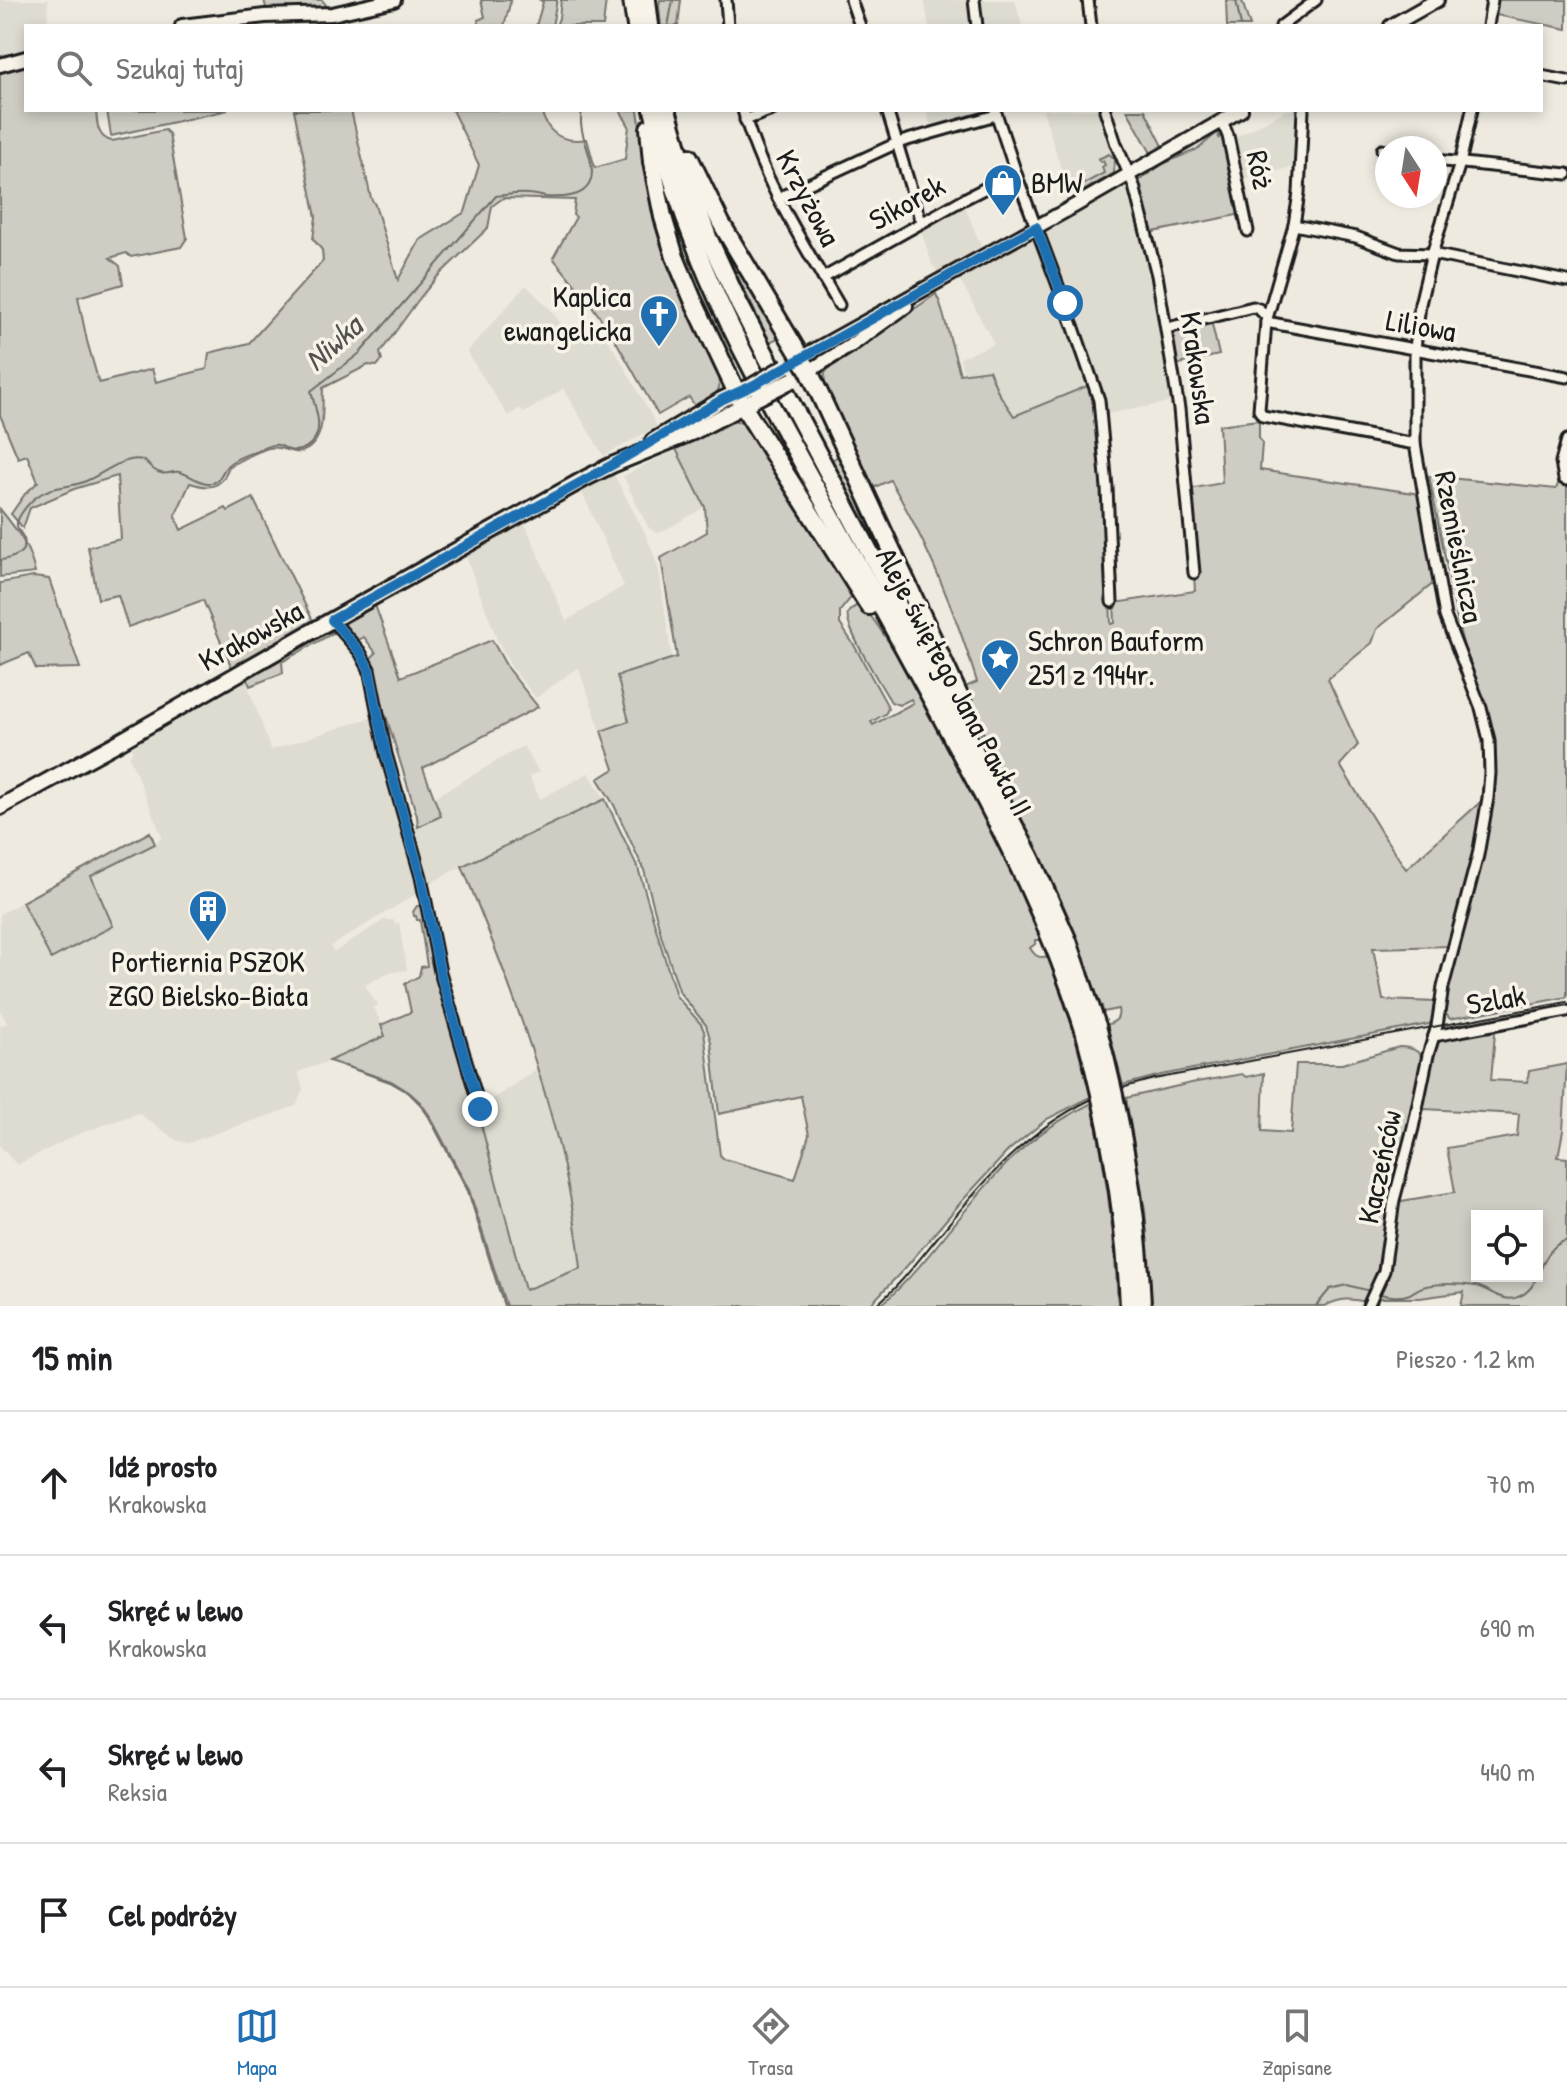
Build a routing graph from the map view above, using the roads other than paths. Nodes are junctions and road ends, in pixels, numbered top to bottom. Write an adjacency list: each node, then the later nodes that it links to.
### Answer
1 (394, 0): 12 (main road)
2 (632, 0): 13 (highway)
3 (647, 0): 14 (highway)
4 (726, 0): 15 (street)
5 (851, 0): 16 (street)
6 (974, 0): 17 (street)
7 (1088, 0): 18 (street)
8 (1316, 0): 11 (street)
9 (1437, 0): 20 (main road)
10 (1492, 0): 21 (street)
11 (1304, 4): 19 (street)
12 (199, 24)
13 (636, 24)
14 (650, 24)
15 (728, 24)
16 (859, 24)
17 (977, 24)
18 (1091, 24)
19 (1283, 24)
20 (1395, 24)
21 (1488, 24)
22 (24, 59): 23 (main road)
23 (0, 65)
24 (1543, 76): 25 (street)
25 (1567, 81)
26 (650, 112): 58 (highway)
27 (651, 112): 65 (highway, Aleje świętego Jana Pawła II)
28 (669, 112): 56 (highway)
29 (669, 112): 67 (highway, Aleje świętego Jana Pawła II)
30 (888, 112): 38 (street)
31 (1106, 112): 43 (street)
32 (1238, 112): 37 (main road, Krakowska)
33 (1303, 112): 46 (street)
34 (1472, 112): 40 (street, Rzemieślnicza)
35 (996, 113): 38 (street); 41 (street)
36 (744, 115): 44 (street, Krzyżowa)
37 (1222, 121): 43 (main road, Krakowska); 48 (street, Róż)
38 (897, 143): 44 (street); 45 (street)
39 (1447, 161): 40 (street)
40 (1460, 163): 42 (street); 49 (street, Rzemieślnicza)
41 (1015, 173): 45 (street, Sikorek); 47 (street)
42 (1567, 174)
43 (1129, 175): 47 (main road, Krakowska); 54 (street, Krakowska)
44 (778, 198): 50 (street, Krzyżowa)
45 (921, 222): 50 (street, Sikorek)
46 (1294, 225): 49 (street); 53 (street)
47 (1036, 227): 56 (main road, Krakowska); 63 (street)
48 (1248, 231)
49 (1432, 254): 51 (street); 55 (street, Rzemieślnicza)
50 (823, 278): 52 (street, Krzyżowa)
51 (1567, 281)
52 (839, 305)
53 (1266, 320): 54 (street, Liliowa); 55 (street, Liliowa); 60 (street)
54 (1167, 328): 62 (street, Krakowska)
55 (1415, 349): 57 (street, Liliowa); 60 (street, Rzemieślnicza)
56 (805, 364): 58 (main road, Krakowska, bridge); 67 (highway)
57 (1567, 377)
58 (747, 395): 64 (main road, Krakowska); 65 (highway)
59 (1567, 440): 61 (street)
60 (1415, 444): 70 (street, Rzemieślnicza)
61 (1567, 480)
62 (1194, 573)
63 (1112, 602)
64 (332, 620): 66 (main road, Krakowska); 71 (street)
65 (926, 687): 69 (highway, Aleje świętego Jana Pawła II)
66 (0, 807)
67 (1009, 813): 69 (highway, Aleje świętego Jana Pawła II)
68 (1567, 1011): 70 (street, Szlak)
69 (1091, 1028): 73 (highway, Aleje świętego Jana Pawła II, bridge); 74 (highway, Aleje świętego Jana Pawła II, bridge)
70 (1434, 1036): 72 (street, Kaczeńców)
71 (480, 1109)
72 (1370, 1302)
73 (1129, 1306)
74 (1142, 1306)

